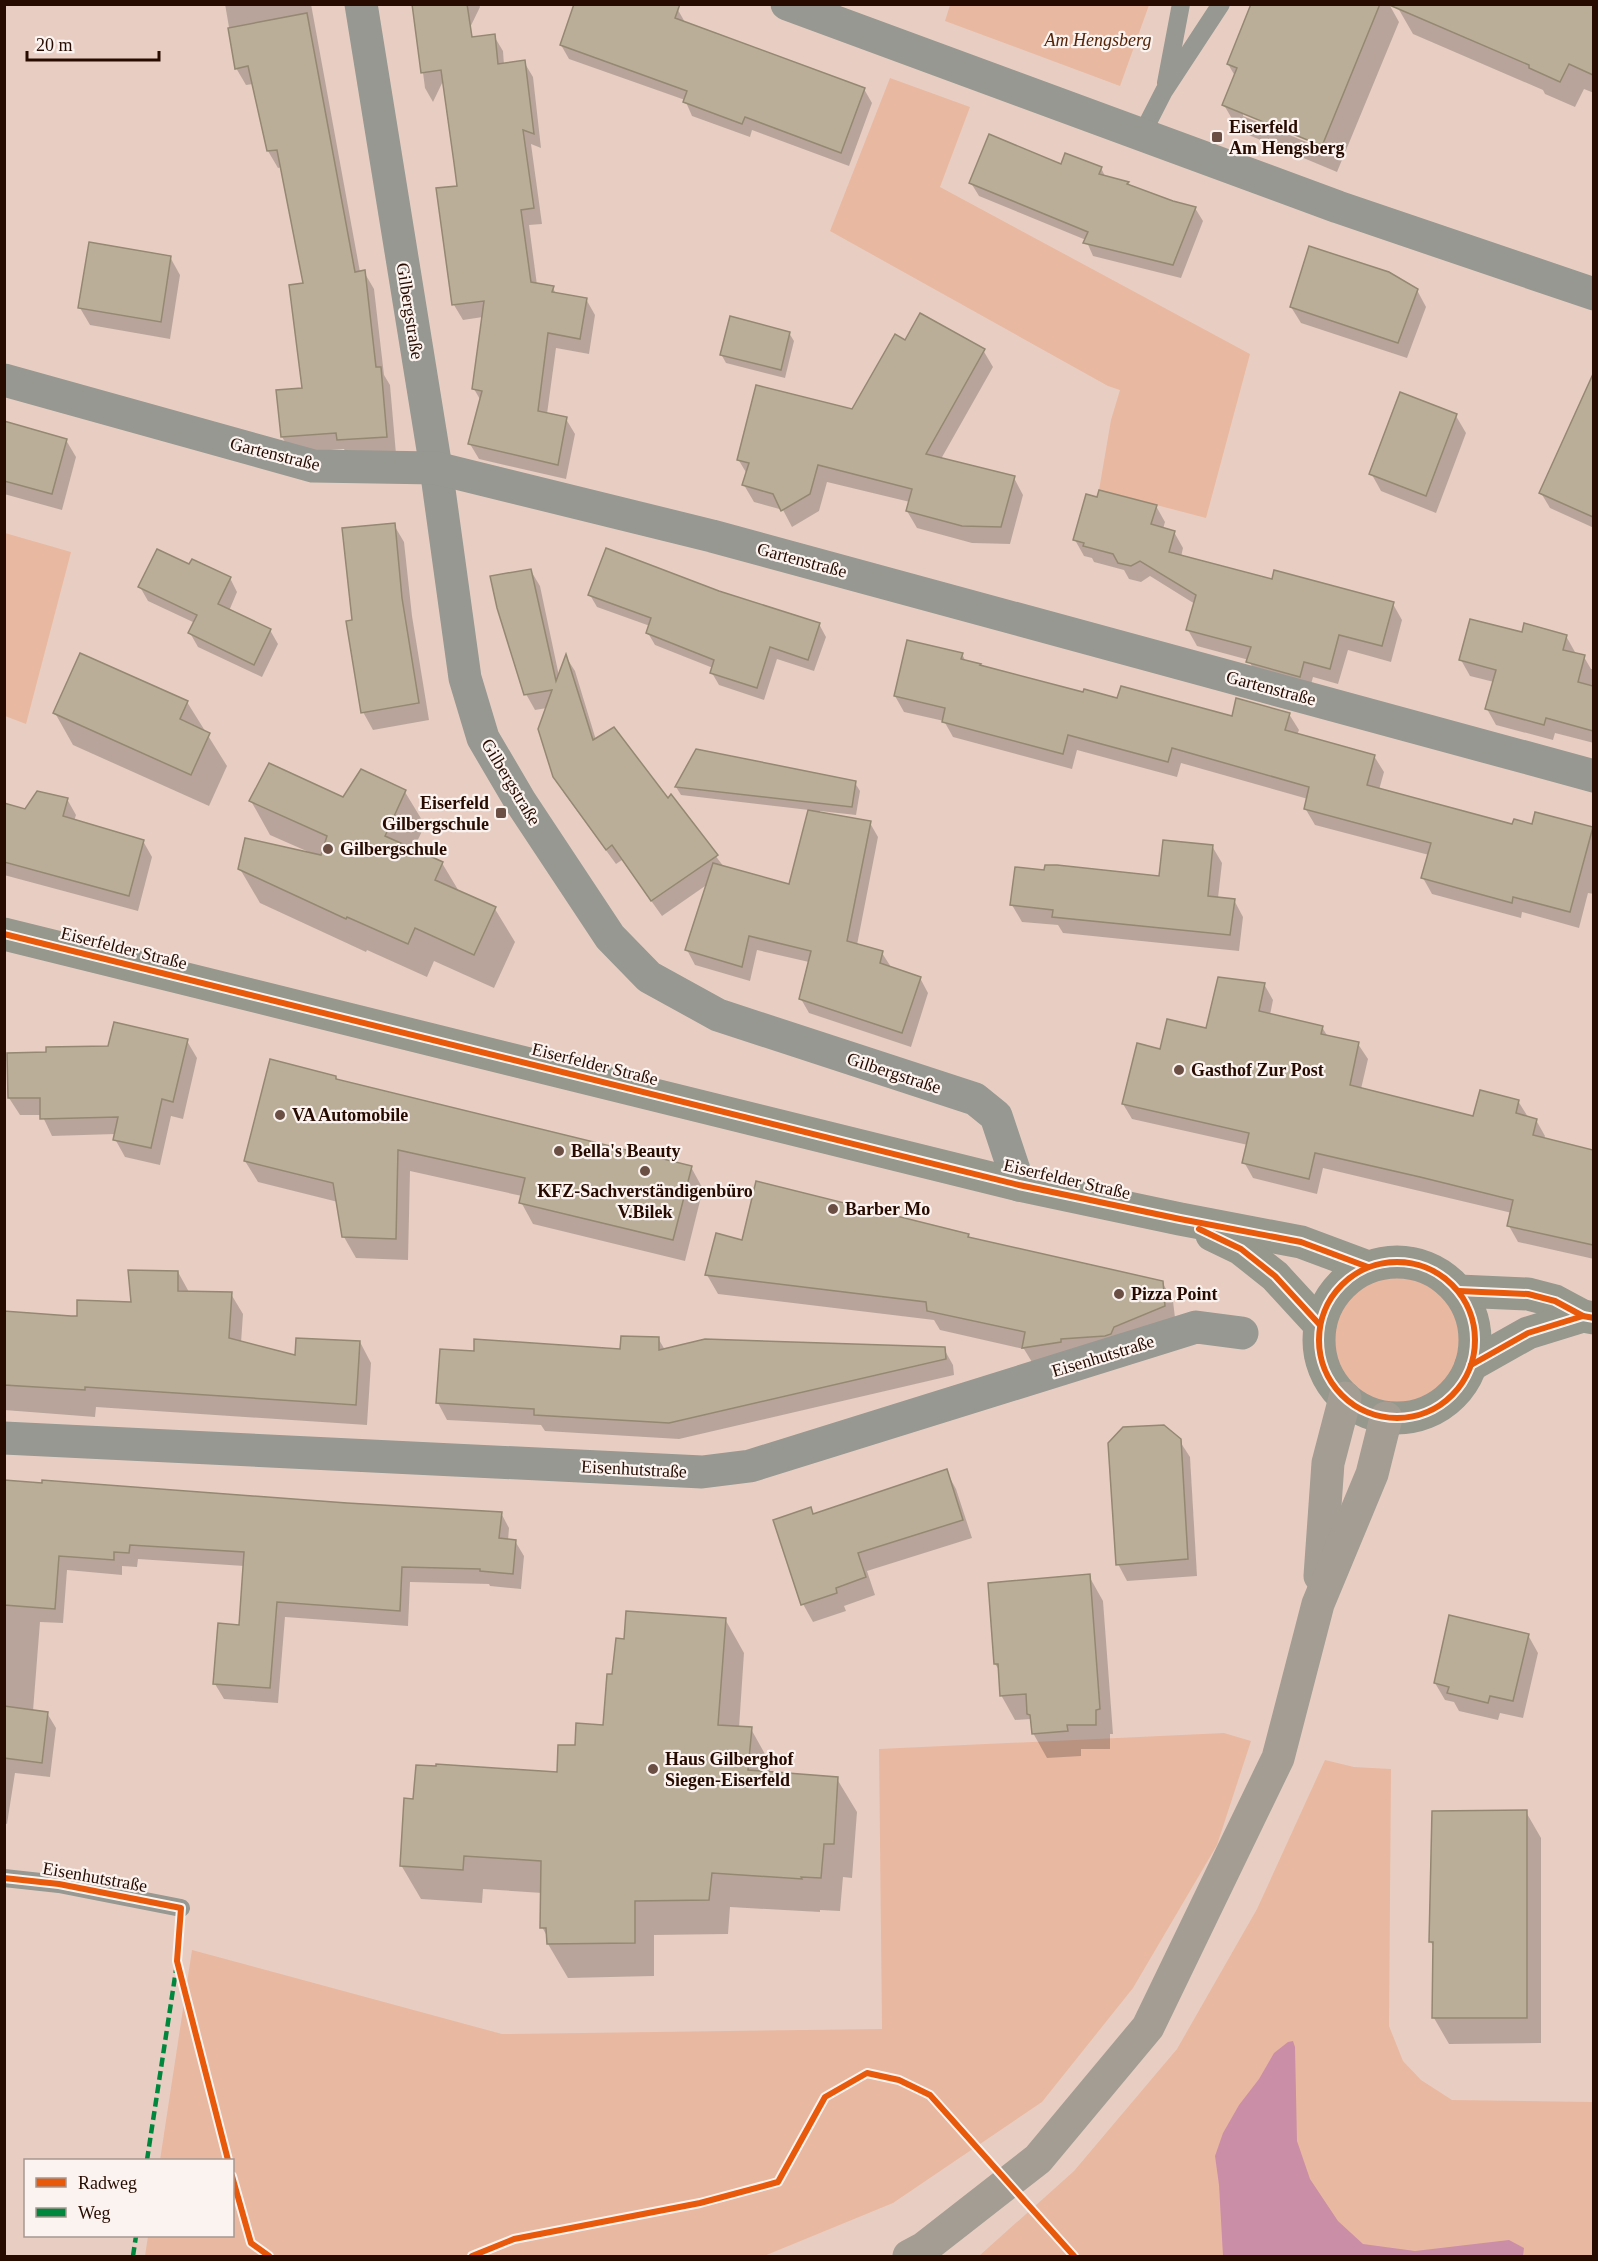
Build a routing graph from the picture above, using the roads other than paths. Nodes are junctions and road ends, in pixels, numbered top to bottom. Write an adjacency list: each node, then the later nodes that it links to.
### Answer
1 (361, 4): 9 (street, Gilbergstraße)
2 (787, 4): 6 (street)
3 (1181, 4): 5 (lane)
4 (1221, 4): 5 (lane)
5 (1164, 90): 6 (lane)
6 (1141, 136): 7 (street)
7 (1593, 294)
8 (4, 380): 9 (street, Gartenstraße)
9 (436, 468): 10 (street, Gartenstraße); 12 (street, Gilbergstraße)
10 (1593, 776)
11 (4, 934): 12 (main road, Eiserfelder Straße)
12 (1019, 1185): 13 (main road, Eiserfelder Straße)
13 (1180, 1219): 14 (main road, Eiserfelder Straße); 17 (main road, Eiserfelder Straße)
14 (1368, 1267): 15 (main road); 17 (main road)
15 (1459, 1291): 16 (main road); 19 (main road)
16 (1588, 1317): 19 (main road)
17 (1320, 1325): 20 (main road)
18 (1242, 1333): 22 (street, Eisenhutstraße)
19 (1471, 1365): 21 (main road)
20 (1345, 1398): 21 (main road); 23 (highway)
21 (1386, 1418): 23 (highway)
22 (4, 1438)
23 (1318, 1604): 26 (highway)
24 (4, 1878): 25 (lane, Eisenhutstraße)
25 (181, 1908)
26 (909, 2256)

